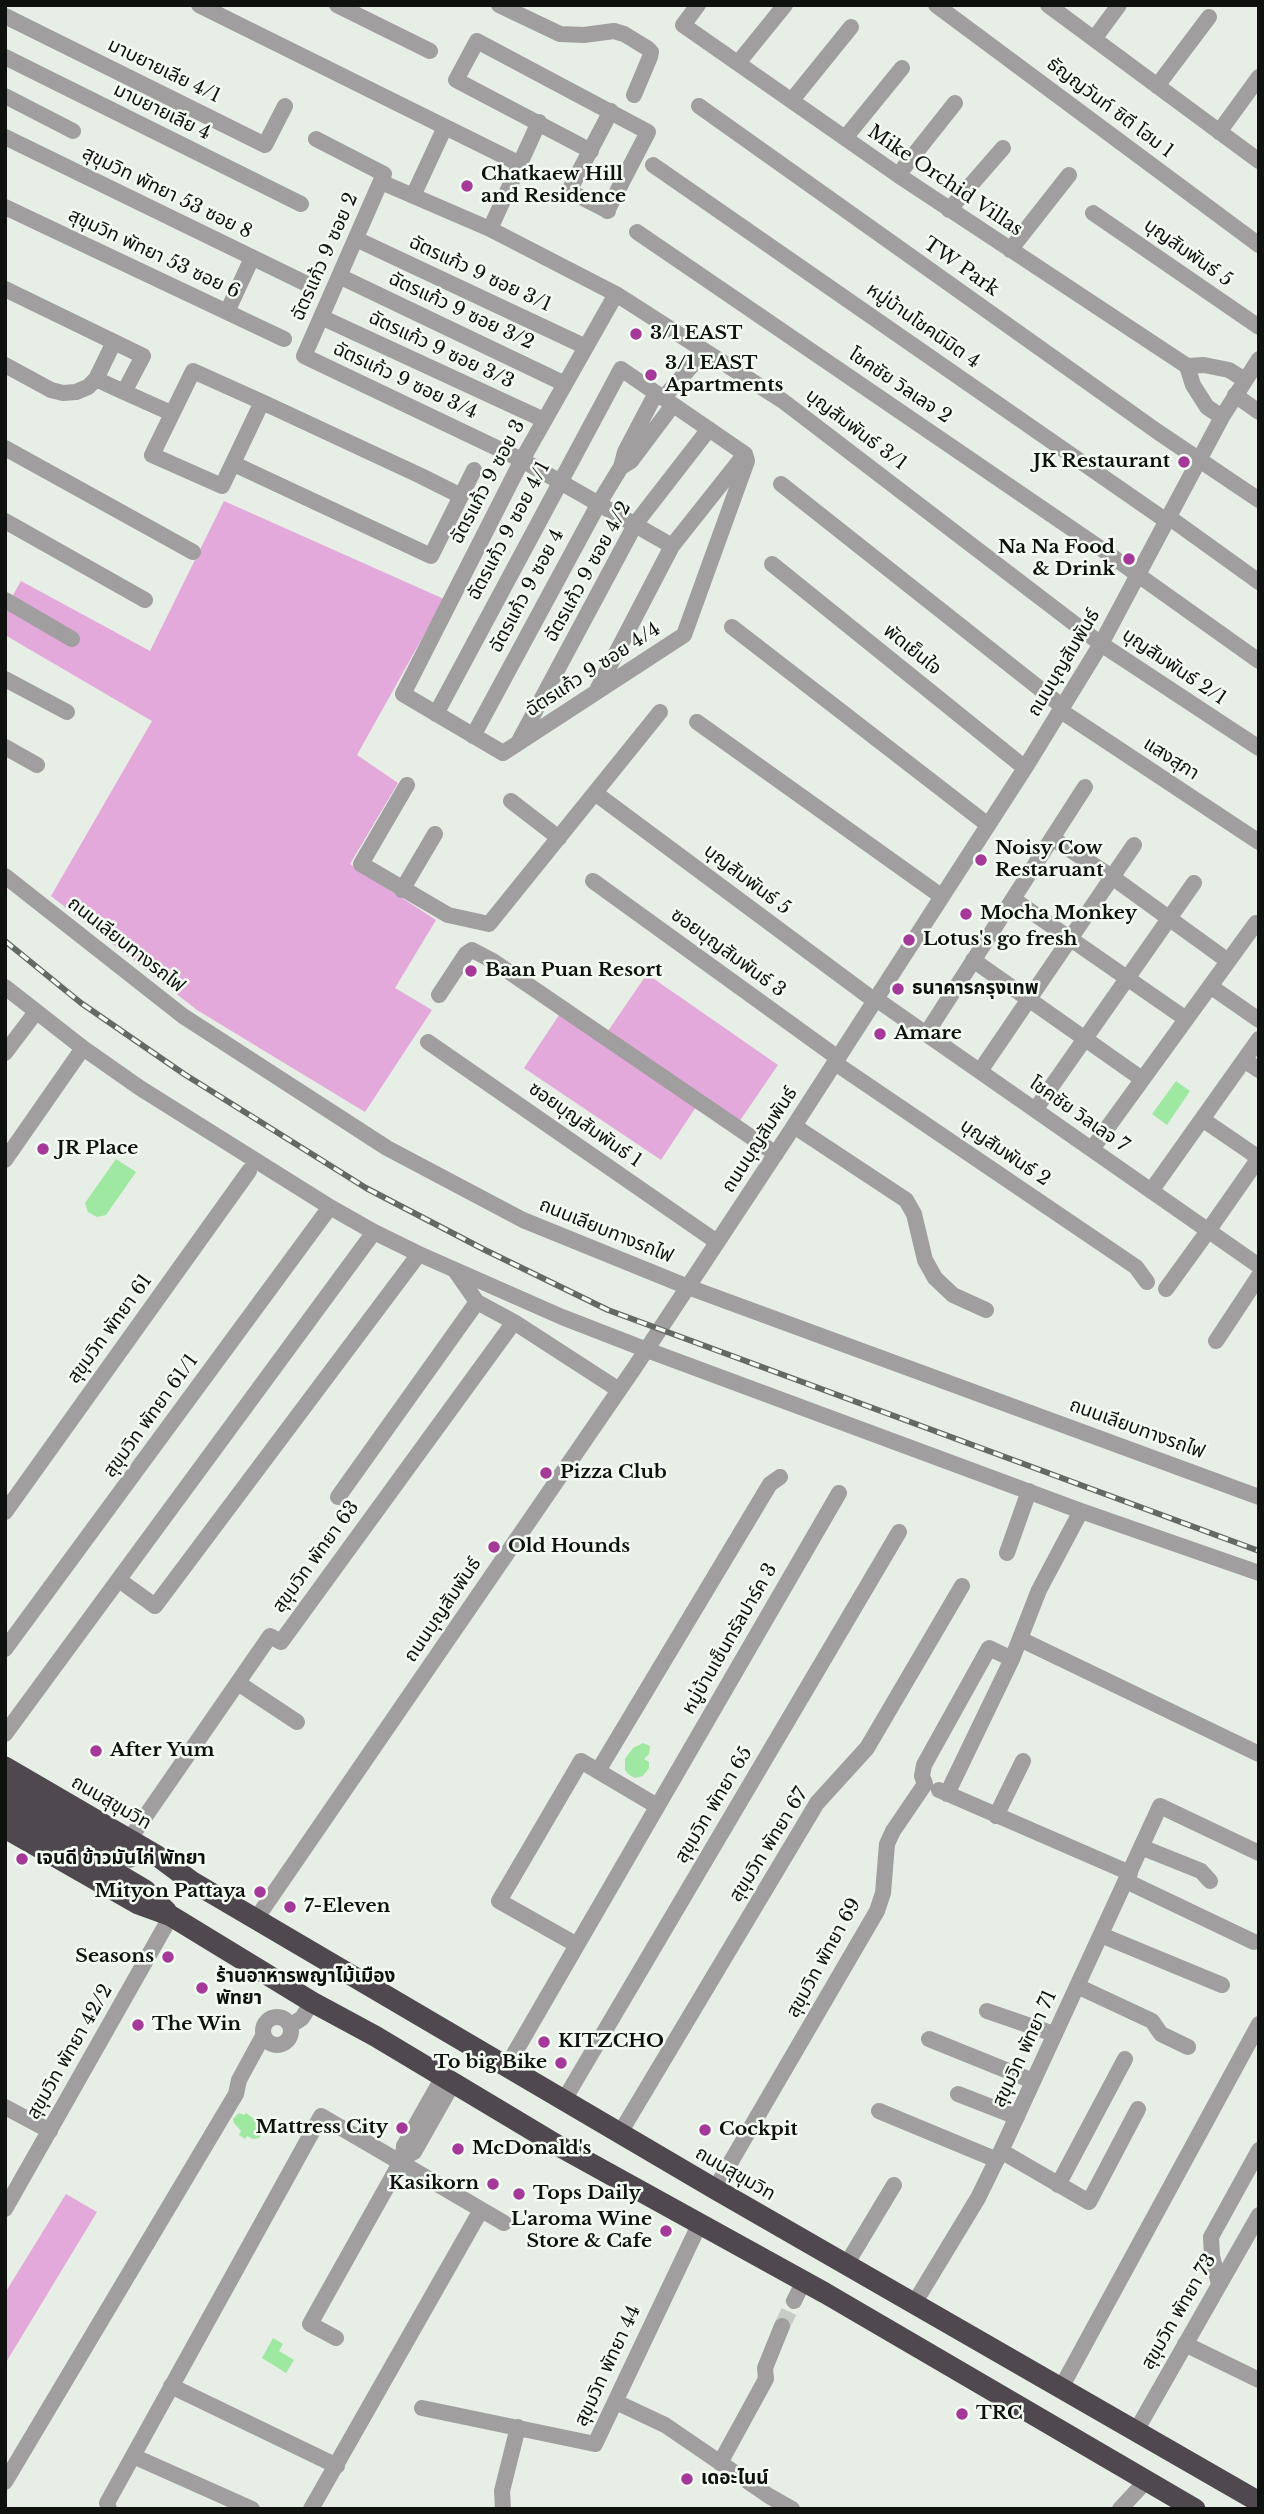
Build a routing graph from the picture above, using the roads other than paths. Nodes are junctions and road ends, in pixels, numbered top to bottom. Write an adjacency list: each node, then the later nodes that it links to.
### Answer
1 (199, 5): 27 (street)
2 (337, 5): 13 (street)
3 (499, 5): 20 (street)
4 (698, 5): 15 (street, Mike Orchid Villas)
5 (785, 5): 15 (street)
6 (936, 5): 49 (street, ธัญญวันท์ ซิตี โฮม 1)
7 (1048, 5): 12 (street)
8 (1119, 5): 12 (street)
9 (5, 16): 23 (street, มาบยายเลีย 4/1)
10 (1209, 17): 18 (street)
11 (851, 27): 21 (street)
12 (1094, 39): 18 (street)
13 (430, 51)
14 (5, 57): 42 (street, มาบยายเลีย 4)
15 (738, 63): 21 (street, Mike Orchid Villas)
16 (902, 68): 31 (street)
17 (1259, 77): 29 (street)
18 (1157, 86): 29 (street)
19 (5, 96): 28 (street)
20 (634, 96)
21 (792, 100): 31 (street, Mike Orchid Villas)
22 (955, 103): 38 (street)
23 (285, 106)
24 (699, 106): 81 (street, TW Park)
25 (611, 111): 26 (street); 34 (street); 34 (street)
26 (539, 122): 34 (street); 36 (street)
27 (445, 127): 36 (street); 41 (street)
28 (73, 131)
29 (1219, 132): 35 (street)
30 (5, 136): 51 (street, สุขุมวิท พัทยา 53 ซอย 8)
31 (845, 138): 38 (street, Mike Orchid Villas)
32 (316, 139): 40 (street, บุญสัมพันธ์ 3/1)
33 (1003, 148): 44 (street)
34 (591, 151)
35 (1259, 162)
36 (520, 164): 46 (street)
37 (653, 165): 90 (street, หมู่บ้านโชคนิมิต 4)
38 (898, 175): 44 (street, Mike Orchid Villas)
39 (1069, 175): 50 (street)
40 (383, 178): 41 (street, บุญสัมพันธ์ 3/1); 48 (street, ฉัตรแก้ว 9 ซอย 2)
41 (413, 196): 46 (street, บุญสัมพันธ์ 3/1)
42 (301, 204)
43 (5, 207): 56 (street, สุขุมวิท พัทยา 53 ซอย 6)
44 (949, 210): 50 (street, Mike Orchid Villas)
45 (1093, 213): 58 (street, บุญสัมพันธ์ 5)
46 (490, 229): 55 (street, บุญสัมพันธ์ 3/1)
47 (637, 232): 96 (street, โชคชัย วิลเลจ 2)
48 (356, 239): 52 (street, ฉัตรแก้ว 9 ซอย 2); 61 (street, ฉัตรแก้ว 9 ซอย 3/1)
49 (1259, 245)
50 (1010, 250): 66 (street, Mike Orchid Villas)
51 (252, 258): 53 (street, สุขุมวิท พัทยา 53 ซอย 8); 56 (street)
52 (339, 276): 57 (street, ฉัตรแก้ว 9 ซอย 2); 69 (street, ฉัตรแก้ว 9 ซอย 3/2)
53 (311, 286)
54 (5, 289): 60 (street)
55 (616, 294): 61 (street, ฉัตรแก้ว 9 ซอย 3); 62 (street, บุญสัมพันธ์ 3/1)
56 (227, 312): 59 (street, สุขุมวิท พัทยา 53 ซอย 6)
57 (321, 317): 63 (street, ฉัตรแก้ว 9 ซอย 2); 77 (street, ฉัตรแก้ว 9 ซอย 3/3)
58 (1259, 327)
59 (284, 339)
60 (114, 342): 67 (street); 70 (street)
61 (586, 347): 69 (street, ฉัตรแก้ว 9 ซอย 3)
62 (705, 351): 72 (street, ฉัตรแก้ว 9 ซอย 4); 102 (street, บุญสัมพันธ์ 3/1)
63 (304, 356): 82 (street, ฉัตรแก้ว 9 ซอย 3/4)
64 (1259, 359): 68 (street, ถนนบุญสัมพันธ์)
65 (5, 365): 67 (street)
66 (1187, 366): 68 (street, Mike Orchid Villas); 76 (street)
67 (96, 379): 70 (street)
68 (1245, 380): 71 (street, ถนนบุญสัมพันธ์)
69 (565, 384): 77 (street, ฉัตรแก้ว 9 ซอย 3)
70 (124, 393): 75 (street)
71 (1235, 395): 74 (street); 76 (street, ถนนบุญสัมพันธ์)
72 (664, 398): 78 (street); 85 (street, ฉัตรแก้ว 9 ซอย 4/1); 89 (street, ฉัตรแก้ว 9 ซอย 4)
73 (262, 402): 75 (street); 83 (street); 87 (street)
74 (1259, 412)
75 (171, 413): 83 (street)
76 (1222, 417): 81 (street, ถนนบุญสัมพันธ์)
77 (544, 421): 82 (street, ฉัตรแก้ว 9 ซอย 3)
78 (709, 429): 80 (street); 92 (street, ฉัตรแก้ว 9 ซอย 4/2)
79 (5, 448): 94 (street)
80 (745, 454): 93 (street); 105 (street, ฉัตรแก้ว 9 ซอย 4/4)
81 (1200, 459): 88 (street, TW Park); 90 (street, ถนนบุญสัมพันธ์)
82 (522, 460): 85 (street, ฉัตรแก้ว 9 ซอย 3/4); 109 (street, ฉัตรแก้ว 9 ซอย 3)
83 (234, 464): 87 (street)
84 (474, 471): 87 (street)
85 (559, 481): 89 (street, ฉัตรแก้ว 9 ซอย 3/4); 109 (street, ฉัตรแก้ว 9 ซอย 4/1)
86 (781, 484): 106 (street, แสงสุภา)
87 (461, 496)
88 (1259, 500)
89 (598, 503): 92 (street, ฉัตรแก้ว 9 ซอย 3/4); 111 (street, ฉัตรแก้ว 9 ซอย 4)
90 (1169, 520): 96 (street, ถนนบุญสัมพันธ์); 97 (street, หมู่บ้านโชคนิมิต 4)
91 (5, 521): 99 (street)
92 (636, 523): 93 (street, ฉัตรแก้ว 9 ซอย 3/4); 114 (street, ฉัตรแก้ว 9 ซอย 4/2)
93 (673, 545): 105 (street)
94 (193, 552)
95 (772, 564): 116 (street, พัดเย็นใจ)
96 (1139, 575): 102 (street, ถนนบุญสัมพันธ์); 103 (street, โชคชัย วิลเลจ 2)
97 (1259, 582)
98 (5, 600): 101 (street)
99 (145, 600)
100 (732, 627): 121 (street)
101 (72, 639)
102 (1101, 644): 106 (street, ถนนบุญสัมพันธ์); 113 (street, บุญสัมพันธ์ 2/1)
103 (1259, 661)
104 (5, 679): 107 (street)
105 (597, 691): 114 (street, ฉัตรแก้ว 9 ซอย 4/4)
106 (1062, 709): 116 (street, ถนนบุญสัมพันธ์); 125 (street, แสงสุภา)
107 (67, 712)
108 (660, 712): 119 (street)
109 (436, 714): 111 (street)
110 (697, 722): 132 (street)
111 (473, 736): 114 (street)
112 (5, 747): 115 (street)
113 (1259, 748)
114 (510, 749)
115 (37, 765)
116 (1025, 768): 121 (street, ถนนบุญสัมพันธ์)
117 (407, 785): 131 (street)
118 (1085, 787): 124 (street)
119 (595, 793): 123 (street); 143 (street, บุญสัมพันธ์ 5)
120 (511, 800): 123 (street)
121 (988, 825): 132 (street, ถนนบุญสัมพันธ์)
122 (435, 834): 131 (street)
123 (559, 838): 131 (street)
124 (1052, 838): 128 (street); 133 (street)
125 (1259, 842)
126 (1134, 845): 128 (street)
127 (5, 876): 178 (street, ถนนเลียบทางรถไฟ)
128 (1112, 877): 134 (street); 136 (street)
129 (593, 881): 155 (street, ซอยบุญสัมพันธ์ 3)
130 (1194, 883): 134 (street)
131 (402, 890)
132 (941, 896): 143 (street, ถนนบุญสัมพันธ์)
133 (1013, 899): 136 (street); 137 (street)
134 (1170, 918): 138 (street); 139 (street)
135 (1255, 923): 138 (street)
136 (1071, 938): 139 (street); 144 (street)
137 (973, 960): 144 (street); 148 (street)
138 (1228, 961): 140 (street)
139 (1127, 979): 146 (street); 149 (street)
140 (1210, 986): 146 (street); 147 (street)
141 (5, 987): 145 (street)
142 (439, 995): 163 (street)
143 (877, 997): 148 (street, โชคชัย วิลเลจ 7); 155 (street, ถนนบุญสัมพันธ์)
144 (1030, 998): 149 (street); 156 (street)
145 (36, 1012): 152 (street); 153 (street)
146 (1186, 1019): 158 (street)
147 (1259, 1020)
148 (929, 1029): 156 (street, โชคชัย วิลเลจ 7)
149 (1086, 1039): 158 (street); 159 (street)
150 (1259, 1039): 154 (street)
151 (428, 1042): 171 (street, ซอยบุญสัมพันธ์ 1)
152 (83, 1048): 165 (street); 168 (street)
153 (5, 1053)
154 (1244, 1060): 157 (street); 160 (street)
155 (836, 1061): 161 (street, ถนนบุญสัมพันธ์); 177 (street, บุญสัมพันธ์ 2)
156 (983, 1067): 159 (street, โชคชัย วิลเลจ 7)
157 (1259, 1070)
158 (1142, 1079): 162 (street)
159 (1038, 1106): 162 (street, โชคชัย วิลเลจ 7)
160 (1202, 1119): 164 (street); 167 (street)
161 (794, 1126): 163 (street, ถนนบุญสัมพันธ์); 181 (street)
162 (1094, 1146): 167 (street, โชคชัย วิลเลจ 7)
163 (776, 1154): 171 (street, ถนนบุญสัมพันธ์)
164 (1259, 1158): 169 (street)
165 (5, 1160)
166 (249, 1171): 192 (street, สุขุมวิท พัทยา 61)
167 (1153, 1187): 169 (street, โชคชัย วิลเลจ 7)
168 (330, 1207): 170 (street); 199 (street, สุขุมวิท พัทยา 61/1)
169 (1211, 1227): 173 (street, โชคชัย วิลเลจ 7); 174 (street, โชคชัย วิลเลจ 7); 179 (street)
170 (374, 1232): 172 (street); 196 (street)
171 (718, 1242): 178 (street, ถนนบุญสัมพันธ์)
172 (419, 1254): 175 (street); 196 (street)
173 (1259, 1255)
174 (1259, 1266)
175 (455, 1270): 180 (street); 184 (street)
176 (1259, 1276): 183 (street)
177 (1147, 1282)
178 (688, 1287): 184 (street, ถนนบุญสัมพันธ์); 190 (street, ถนนเลียบทางรถไฟ)
179 (1166, 1289)
180 (477, 1302): 182 (street); 189 (street)
181 (986, 1311)
182 (514, 1322): 185 (street); 201 (street, สุขุมวิท พัทยา 63)
183 (1216, 1341)
184 (646, 1350): 185 (street, ถนนบุญสัมพันธ์); 187 (street)
185 (619, 1390): 222 (street, ถนนบุญสัมพันธ์)
186 (780, 1477): 207 (street)
187 (1029, 1491): 191 (street); 194 (street)
188 (839, 1493): 211 (street, หมู่บ้านเซ็นทรัลปาร์ค 3)
189 (338, 1497)
190 (1259, 1497)
191 (1082, 1511): 195 (street); 198 (street)
192 (5, 1512)
193 (899, 1532): 241 (street, สุขุมวิท พัทยา 65)
194 (1007, 1553)
195 (1259, 1573)
196 (119, 1580): 203 (street)
197 (962, 1586): 247 (street, สุขุมวิท พัทยา 67)
198 (1020, 1639): 200 (street); 204 (street)
199 (5, 1649)
200 (1013, 1659): 208 (street, สุขุมวิท พัทยา 69); 210 (street)
201 (239, 1683): 202 (street); 215 (street, สุขุมวิท พัทยา 63)
202 (297, 1722)
203 (5, 1734)
204 (1259, 1754)
205 (1023, 1761): 213 (street)
206 (5, 1767): 215 (highway, ถนนสุขุมวิท)
207 (598, 1770): 211 (street); 225 (street)
208 (925, 1784): 210 (street); 253 (street, สุขุมวิท พัทยา 69)
209 (5, 1789): 219 (highway, ถนนสุขุมวิท)
210 (947, 1794): 213 (street)
211 (657, 1806): 225 (street, หมู่บ้านเซ็นทรัลปาร์ค 3)
212 (5, 1807): 221 (highway)
213 (996, 1816): 218 (street)
214 (5, 1828): 221 (highway)
215 (129, 1840): 219 (highway, ถนนสุขุมวิท)
216 (1142, 1847): 217 (street, สุขุมวิท พัทยา 71); 218 (street, สุขุมวิท พัทยา 71); 220 (street)
217 (1259, 1853)
218 (1128, 1877): 223 (street, สุขุมวิท พัทยา 71); 224 (street)
219 (191, 1881): 222 (highway, ถนนสุขุมวิท)
220 (1210, 1881)
221 (171, 1916): 228 (highway); 246 (street, สุขุมวิท พัทยา 42/2)
222 (256, 1919): 237 (highway, ถนนสุขุมวิท)
223 (1101, 1934): 226 (street); 227 (street, สุขุมวิท พัทยา 71)
224 (1254, 1942)
225 (577, 1945): 237 (street, หมู่บ้านเซ็นทรัลปาร์ค 3)
226 (1222, 1985)
227 (1077, 1986): 232 (street, สุขุมวิท พัทยา 71); 235 (street)
228 (313, 2002): 231 (street); 238 (highway)
229 (987, 2011): 232 (street)
230 (1259, 2024): 270 (street)
231 (290, 2026): 234 (street); 234 (street)
232 (1054, 2034): 239 (street, สุขุมวิท พัทยา 71)
233 (929, 2039): 239 (street)
234 (268, 2040): 279 (street)
235 (1188, 2047)
236 (1125, 2059): 252 (street)
237 (507, 2066): 241 (highway, ถนนสุขุมวิท)
238 (448, 2080): 250 (street); 258 (highway)
239 (1033, 2081): 245 (street, สุขุมวิท พัทยา 71)
240 (958, 2094): 245 (street)
241 (564, 2100): 247 (highway, ถนนสุขุมวิท)
242 (5, 2107): 246 (street)
243 (1138, 2109): 252 (street)
244 (879, 2111): 249 (street)
245 (1017, 2117): 249 (street, สุขุมวิท พัทยา 71)
246 (50, 2131): 254 (street, สุขุมวิท พัทยา 42/2)
247 (620, 2133): 253 (highway, ถนนสุขุมวิท)
248 (1259, 2150): 261 (street)
249 (999, 2155): 252 (street); 263 (street, สุขุมวิท พัทยา 71)
250 (402, 2161): 255 (street); 266 (street); 269 (street)
251 (894, 2185): 259 (street)
252 (1058, 2185)
253 (715, 2189): 259 (highway, ถนนสุขุมวิท)
254 (5, 2209)
255 (481, 2210): 257 (street); 277 (street)
256 (1259, 2216): 261 (street, สุขุมวิท พัทยา 73)
257 (504, 2223)
258 (700, 2223): 260 (highway); 271 (street, สุขุมวิท พัทยา 44)
259 (854, 2269): 263 (highway, ถนนสุขุมวิท); 264 (highway)
260 (804, 2281): 262 (street); 264 (highway)
261 (1219, 2284): 267 (street, สุขุมวิท พัทยา 73)
262 (794, 2301)
263 (915, 2302): 270 (highway, ถนนสุขุมวิท)
264 (844, 2304): 278 (highway)
265 (782, 2326): 276 (street)
266 (336, 2338)
267 (1185, 2344): 268 (street); 274 (street, สุขุมวิท พัทยา 73)
268 (1257, 2373)
269 (171, 2386): 275 (street); 277 (street)
270 (1061, 2388): 274 (highway, ถนนสุขุมวิท)
271 (616, 2402): 273 (street, สุขุมวิท พัทยา 44); 276 (street)
272 (422, 2408): 273 (street, สุขุมวิท พัทยา 44)
273 (518, 2427): 285 (street)
274 (1136, 2431): 280 (highway, ถนนสุขุมวิท)
275 (133, 2456): 281 (street); 282 (street)
276 (720, 2463): 286 (street)
277 (337, 2466): 284 (street)
278 (1147, 2480): 287 (street); 288 (highway)
279 (5, 2482)
280 (1259, 2502)
281 (225, 2503): 283 (street)
282 (109, 2509)
283 (252, 2509)
284 (311, 2509)
285 (503, 2509)
286 (792, 2509)
287 (1120, 2509)
288 (1195, 2509)

